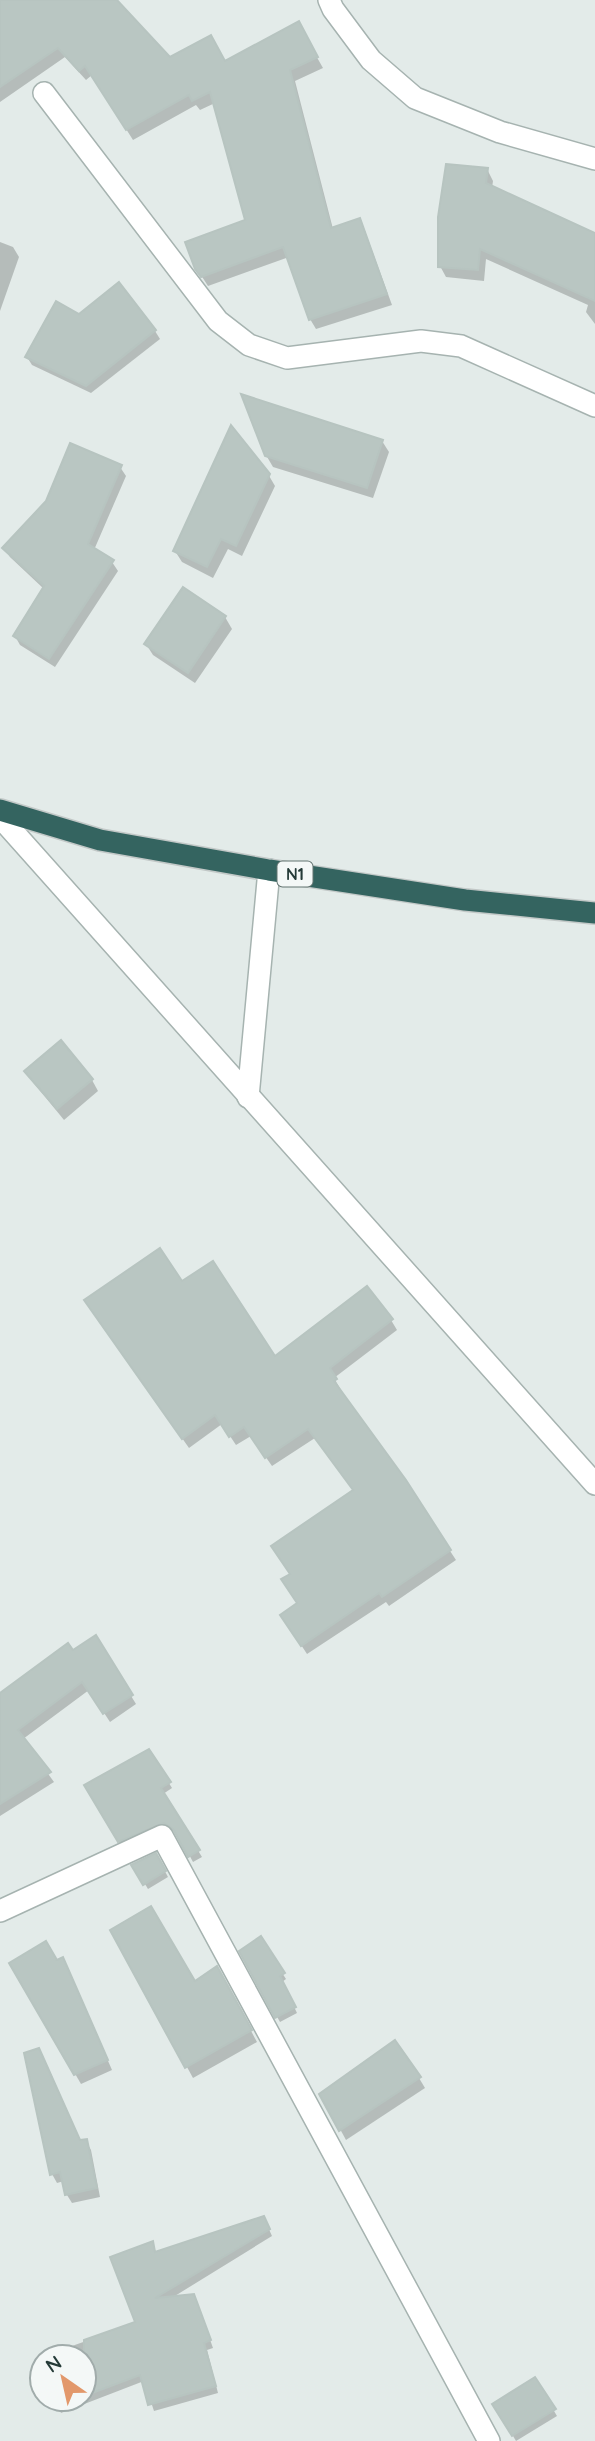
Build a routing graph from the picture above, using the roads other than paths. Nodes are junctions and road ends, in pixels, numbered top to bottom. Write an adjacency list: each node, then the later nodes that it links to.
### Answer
1 (329, 0): 3 (street)
2 (44, 93): 4 (street)
3 (595, 159)
4 (595, 406)
5 (0, 810): 7 (highway, N1)
6 (0, 817): 9 (street)
7 (269, 870): 8 (highway, N1); 9 (street)
8 (595, 913)
9 (248, 1097): 10 (street)
10 (595, 1484)
11 (0, 1910): 12 (street)
12 (489, 2441)

